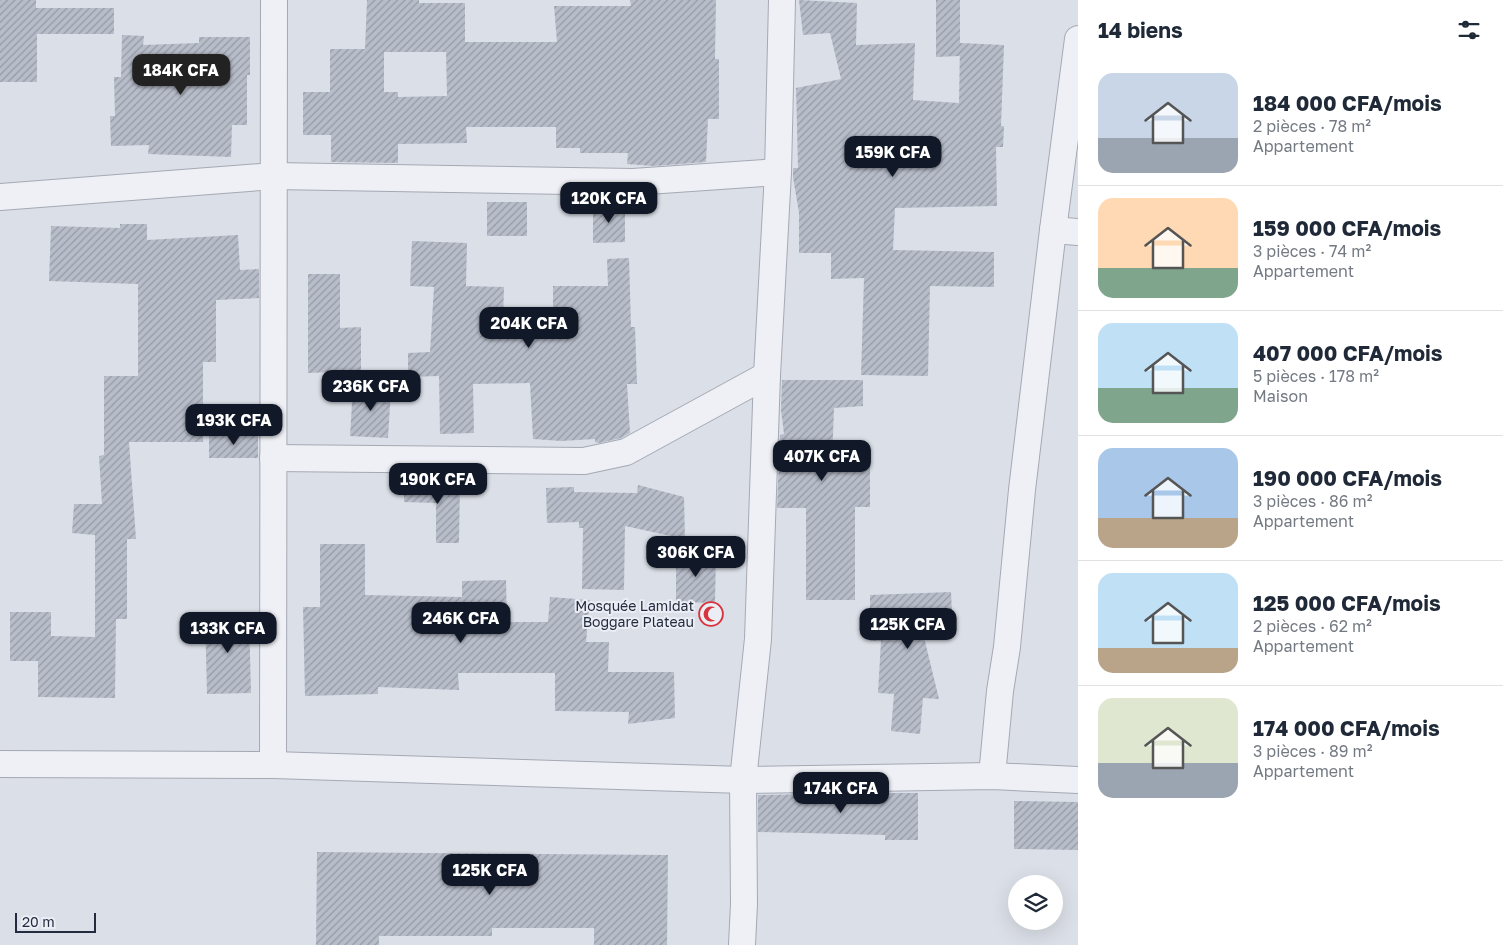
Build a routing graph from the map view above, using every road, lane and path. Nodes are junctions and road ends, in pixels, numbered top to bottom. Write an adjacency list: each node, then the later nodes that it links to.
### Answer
1 (274, 0): 5 (street)
2 (782, 0): 4 (street)
3 (1078, 39): 7 (street)
4 (778, 172): 5 (street); 8 (street)
5 (274, 176): 6 (street); 9 (street)
6 (0, 197)
7 (1065, 231): 13 (street)
8 (767, 375): 9 (street); 14 (street)
9 (273, 458): 12 (street)
10 (0, 744): 11 (street)
11 (0, 764): 12 (street)
12 (273, 765): 14 (street)
13 (992, 776): 14 (street); 15 (street)
14 (743, 780): 16 (street)
15 (1078, 780)
16 (742, 945)

